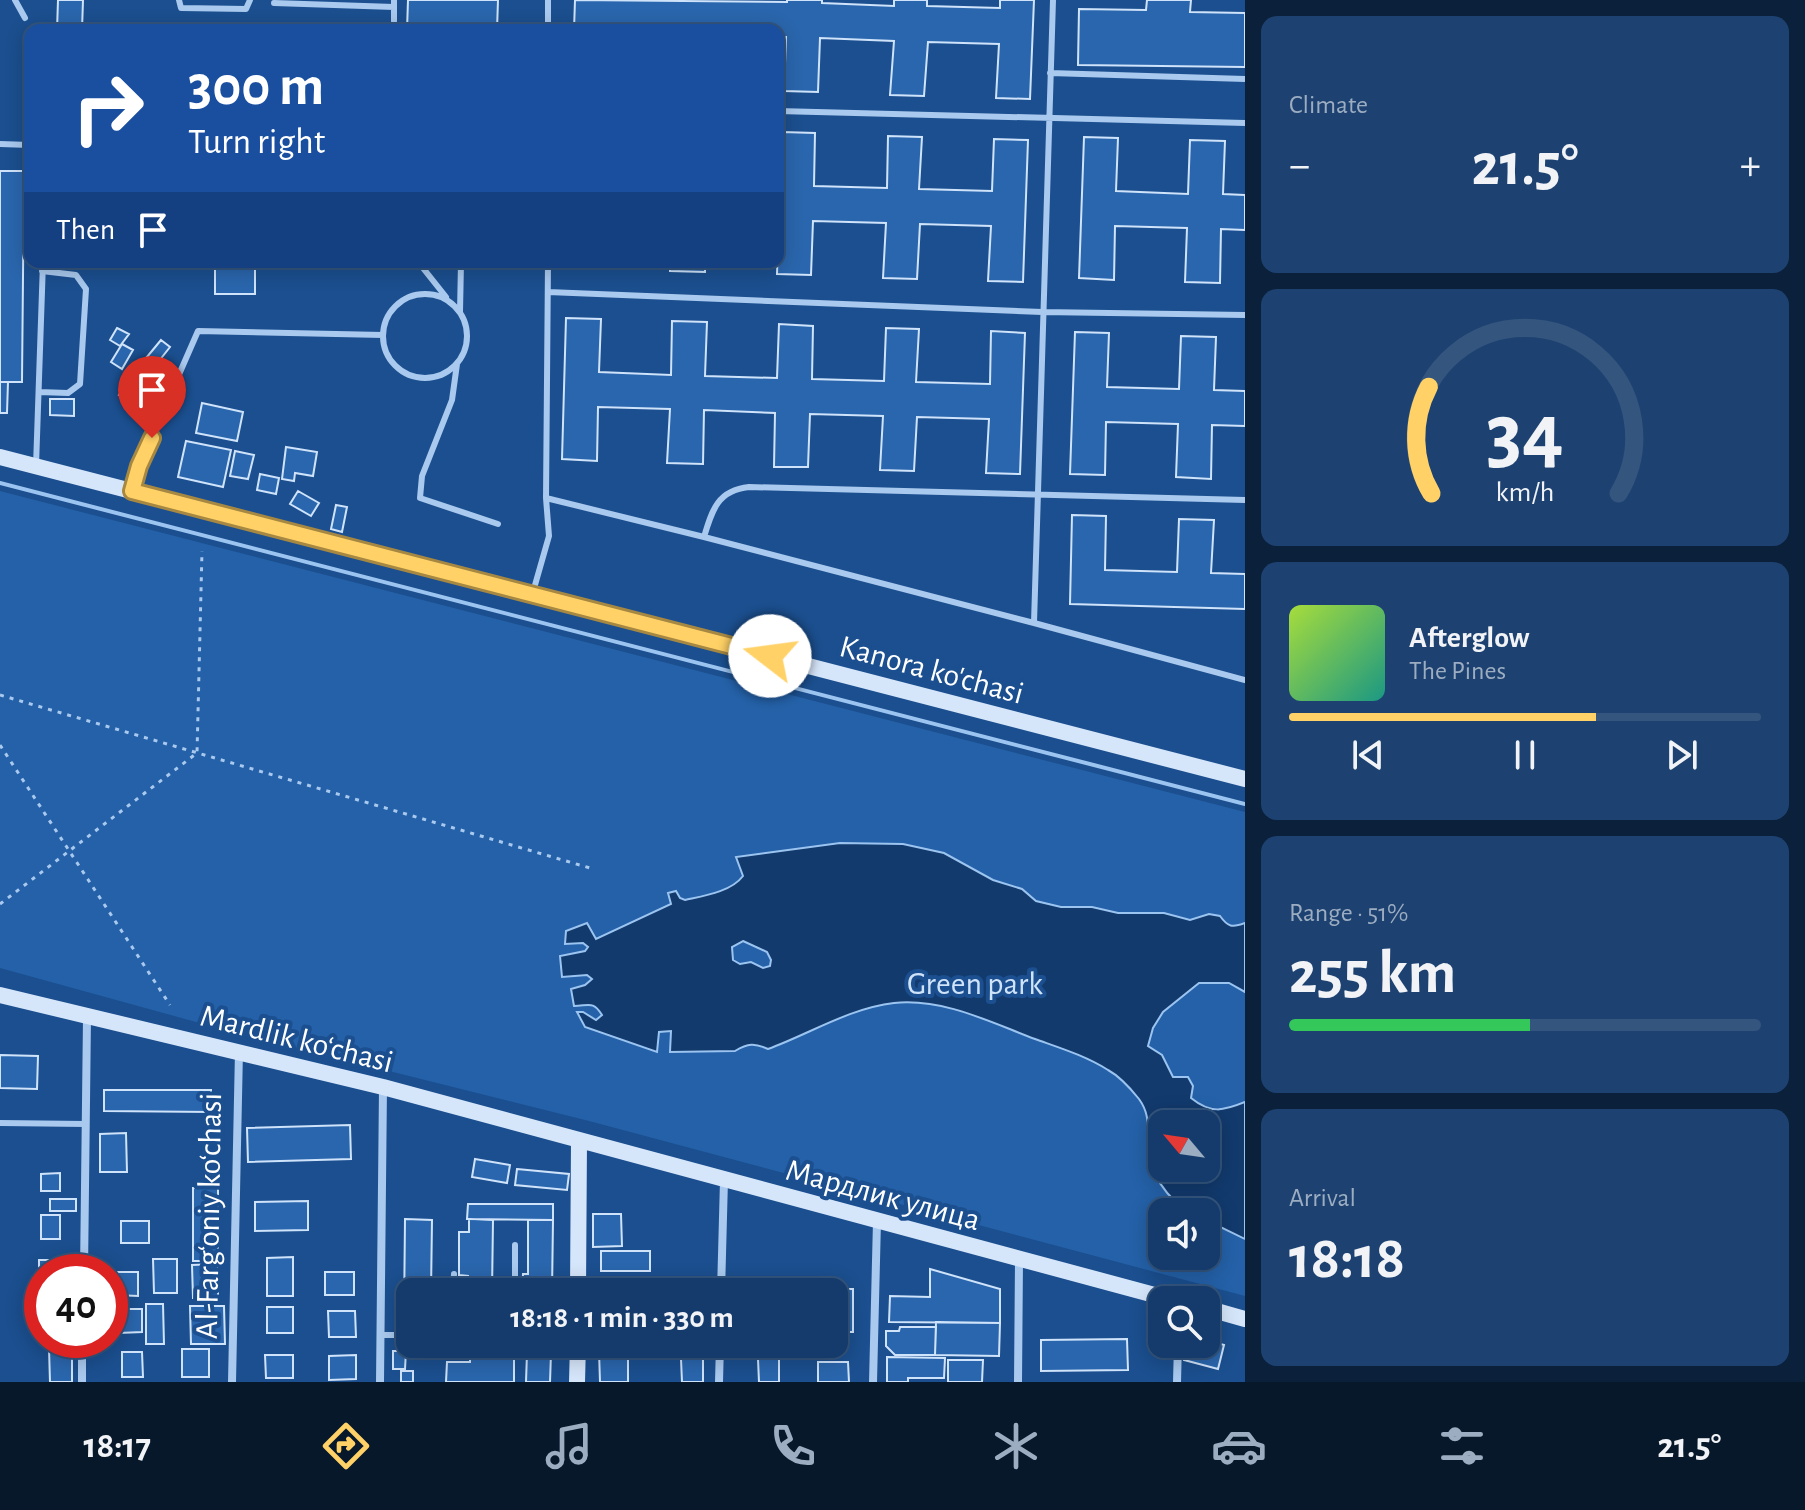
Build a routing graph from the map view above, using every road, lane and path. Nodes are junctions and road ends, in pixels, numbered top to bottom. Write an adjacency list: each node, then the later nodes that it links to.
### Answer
1 (15, 0): 8 (lane)
2 (179, 0): 3 (lane)
3 (250, 0)
4 (548, 0): 10 (lane)
5 (1053, 0): 11 (lane)
6 (274, 3): 7 (lane)
7 (394, 3): 9 (lane)
8 (25, 18)
9 (394, 21)
10 (548, 24)
11 (1050, 73): 12 (lane); 14 (lane)
12 (1245, 79)
13 (784, 111): 14 (lane)
14 (1049, 118): 15 (lane); 26 (lane)
15 (1245, 123)
16 (0, 144): 17 (lane)
17 (24, 145)
18 (42, 268): 22 (lane)
19 (423, 268): 24 (lane)
20 (461, 268): 25 (lane)
21 (548, 268): 23 (lane)
22 (42, 271): 30 (lane); 30 (lane)
23 (548, 292): 26 (lane); 35 (lane)
24 (451, 302): 25 (lane); 28 (lane)
25 (460, 312): 29 (lane)
26 (1042, 312): 27 (lane); 34 (lane)
27 (1245, 315)
28 (383, 335): 29 (lane); 33 (lane)
29 (457, 364): 37 (lane)
30 (39, 392): 32 (lane)
31 (0, 457): 32 (street, Kanora ko'chasi)
32 (36, 467): 33 (street, Kanora ko'chasi)
33 (132, 491): 40 (street, Kanora ko'chasi)
34 (1036, 495): 36 (lane); 38 (lane); 41 (lane)
35 (546, 498): 38 (lane); 40 (lane)
36 (1245, 500)
37 (498, 524)
38 (704, 537): 41 (lane)
39 (202, 551): 45 (path)
40 (532, 595): 46 (street, Kanora ko'chasi)
41 (1034, 623): 42 (lane)
42 (1245, 680)
43 (0, 695): 45 (path)
44 (0, 745): 47 (path)
45 (197, 753): 47 (path); 48 (path)
46 (1245, 779)
47 (71, 851): 49 (path); 51 (path)
48 (590, 868)
49 (0, 904)
50 (0, 995): 52 (street, Mardlik ko‘chasi)
51 (170, 1005)
52 (87, 1016): 53 (street, Mardlik ko‘chasi); 56 (street)
53 (239, 1051): 54 (street, Mardlik ko‘chasi); 78 (street, Al-Farg‘oniy ko‘chasi)
54 (383, 1087): 57 (street, Mardlik ko‘chasi); 71 (street)
55 (0, 1123): 56 (lane)
56 (86, 1124): 61 (street)
57 (579, 1140): 58 (street, Мардлик улица); 66 (street)
58 (724, 1180): 59 (street, Мардлик улица); 67 (street)
59 (877, 1221): 62 (street, Мардлик улица); 82 (street)
60 (515, 1245): 65 (lane)
61 (84, 1254)
62 (1019, 1260): 68 (street, Мардлик улица); 83 (street)
63 (454, 1274): 64 (lane)
64 (454, 1278)
65 (515, 1278)
66 (578, 1278)
67 (721, 1278)
68 (1148, 1294)
69 (1220, 1312): 70 (street)
70 (1245, 1319)
71 (381, 1335): 72 (lane); 79 (street)
72 (396, 1335)
73 (82, 1358): 77 (street)
74 (578, 1358): 80 (street)
75 (720, 1358): 81 (street)
76 (1178, 1358): 84 (street)
77 (82, 1382)
78 (232, 1382)
79 (380, 1382)
80 (577, 1382)
81 (719, 1382)
82 (873, 1382)
83 (1018, 1382)
84 (1177, 1382)

